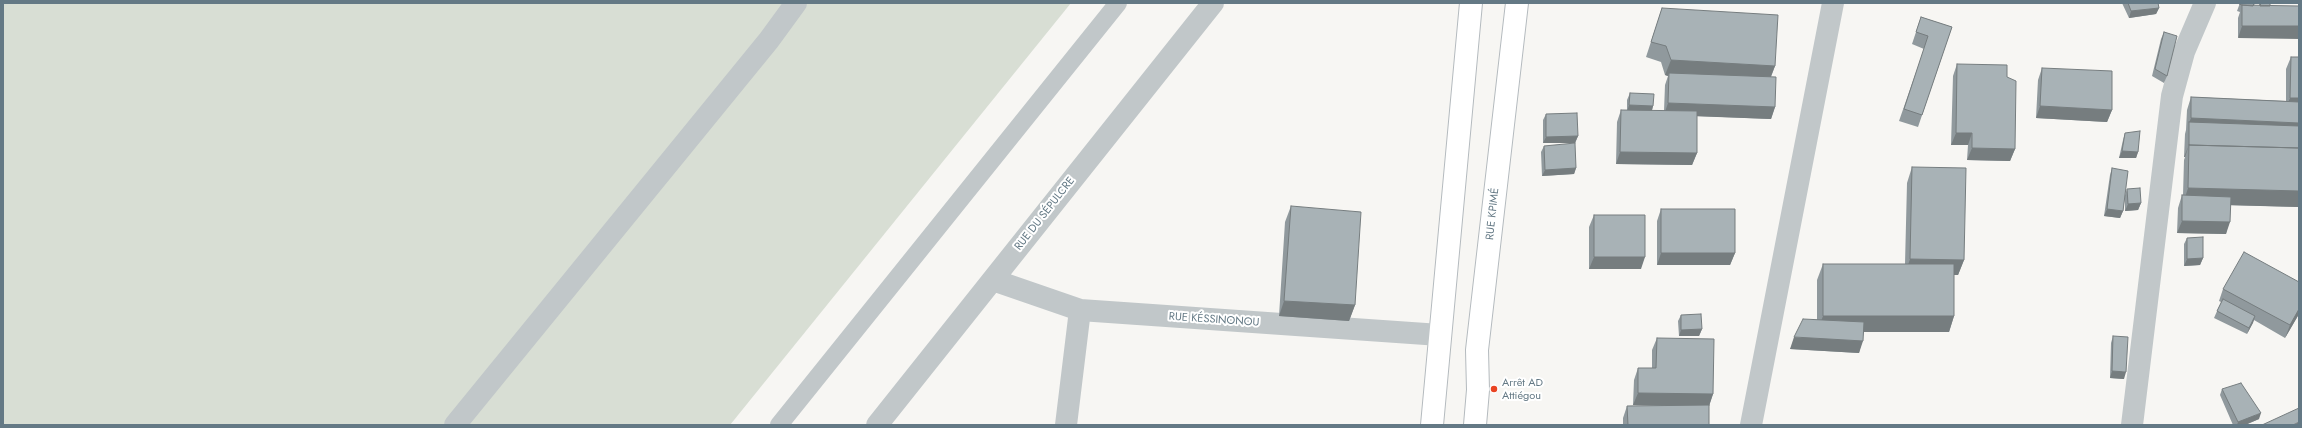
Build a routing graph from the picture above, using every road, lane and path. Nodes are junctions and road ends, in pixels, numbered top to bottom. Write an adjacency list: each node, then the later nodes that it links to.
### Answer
1 (796, 3): 11 (street)
2 (1118, 3): 12 (lane)
3 (1213, 3): 8 (street, RUE DU SÉPULCRE)
4 (1471, 3): 10 (main road)
5 (1517, 3): 16 (main road, RUE KPIMÉ)
6 (1833, 3): 17 (street)
7 (2206, 3): 18 (street)
8 (993, 280): 9 (street, RUE KÉSSINONOU); 13 (street, RUE DU SÉPULCRE)
9 (1080, 310): 10 (street, RUE KÉSSINONOU); 14 (street)
10 (1440, 335): 15 (main road)
11 (455, 425)
12 (779, 425)
13 (877, 425)
14 (1066, 425)
15 (1432, 425)
16 (1475, 425)
17 (1751, 425)
18 (2132, 425)

